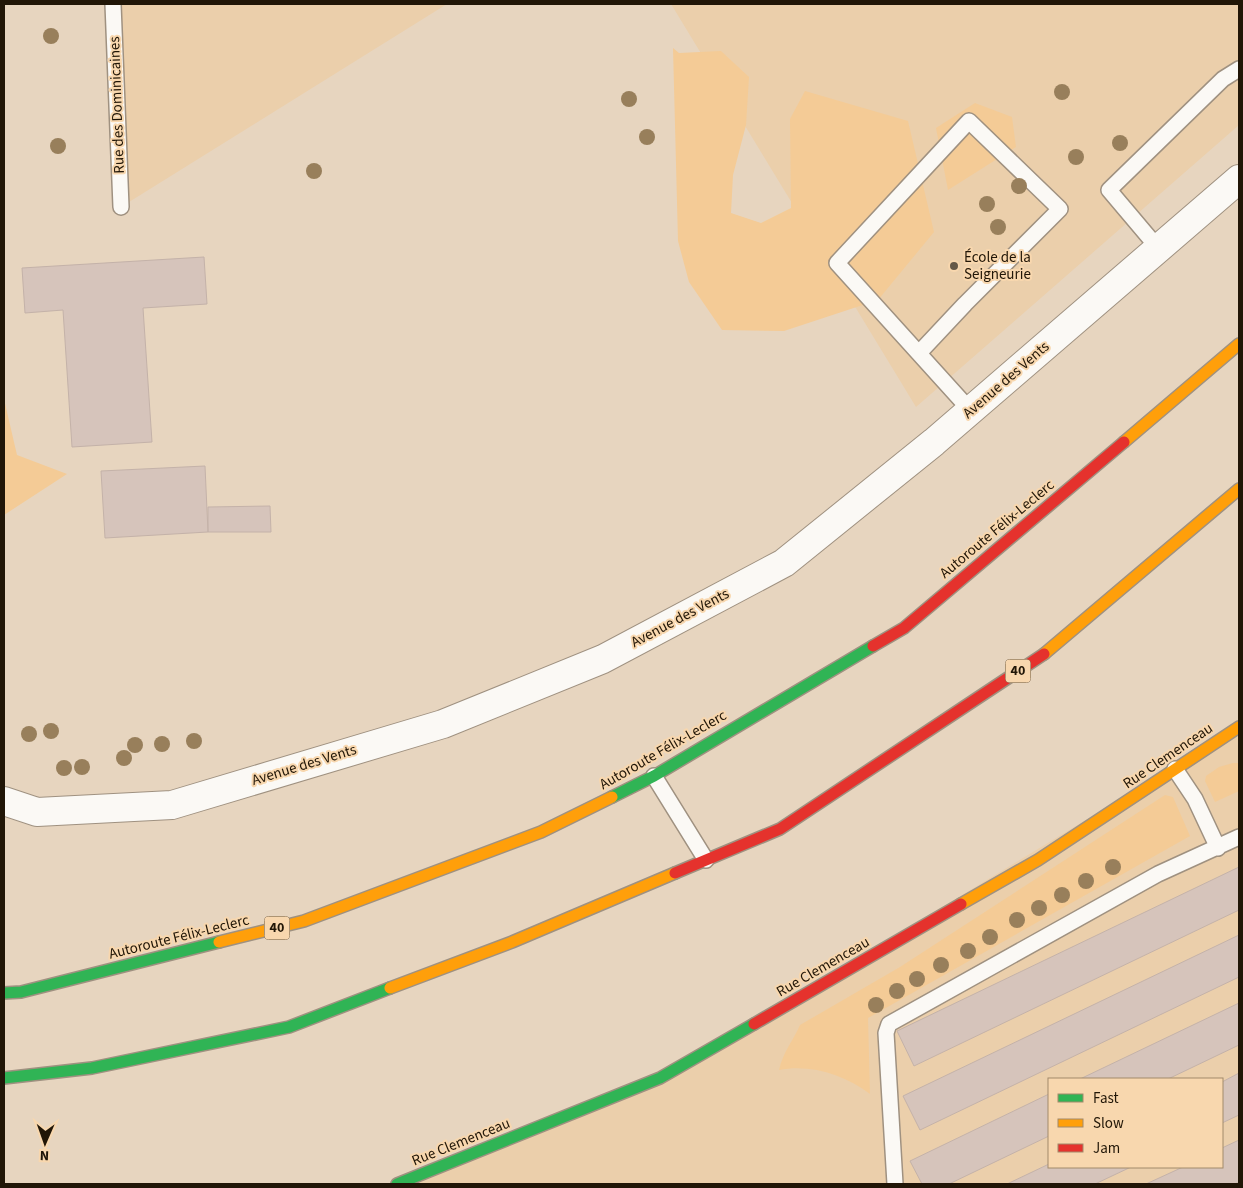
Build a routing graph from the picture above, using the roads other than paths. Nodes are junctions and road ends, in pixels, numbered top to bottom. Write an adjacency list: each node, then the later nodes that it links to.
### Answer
1 (112, 4): 4 (lane, Rue des Dominicaines)
2 (1239, 69): 5 (lane)
3 (1239, 179): 5 (street, Avenue des Vents)
4 (121, 207)
5 (1158, 248): 8 (street, Avenue des Vents)
6 (1239, 344): 12 (main road, Autoroute Félix-Leclerc / 40)
7 (919, 353): 7 (lane); 8 (lane)
8 (970, 410): 13 (street, Avenue des Vents)
9 (1239, 489): 16 (main road, 40)
10 (1239, 727): 11 (main road, Rue Clemenceau)
11 (1176, 769): 15 (lane); 19 (main road, Rue Clemenceau)
12 (654, 776): 16 (lane); 17 (main road, Autoroute Félix-Leclerc / 40)
13 (4, 801)
14 (1239, 837): 15 (lane)
15 (1218, 848): 20 (lane)
16 (706, 860): 18 (main road, 40)
17 (4, 993)
18 (4, 1078)
19 (397, 1184)
20 (896, 1184)

